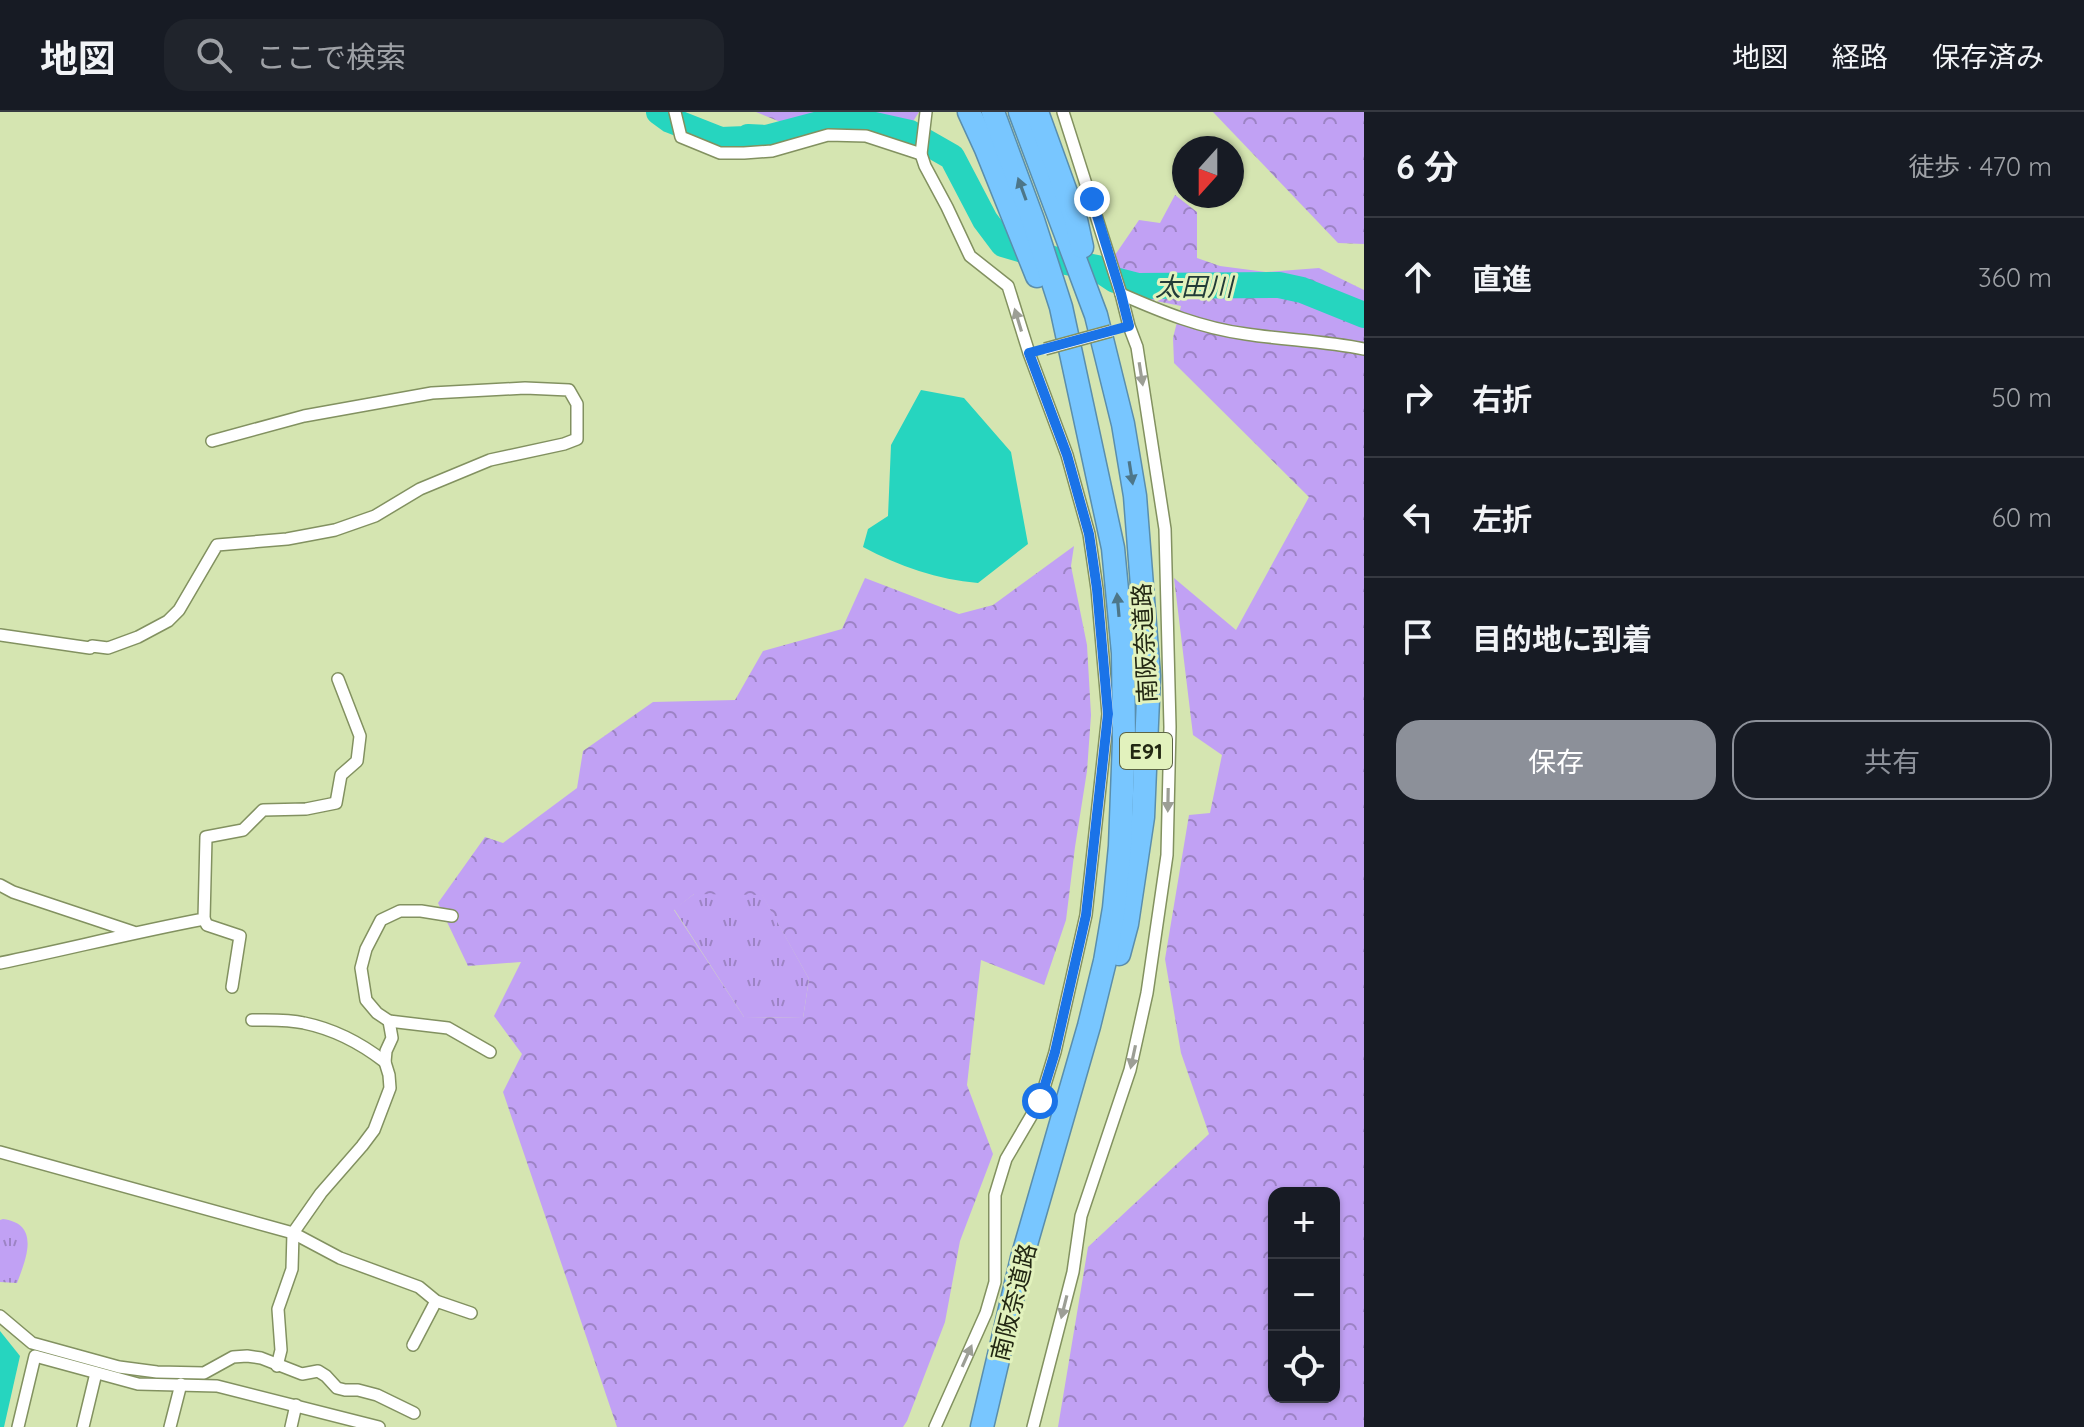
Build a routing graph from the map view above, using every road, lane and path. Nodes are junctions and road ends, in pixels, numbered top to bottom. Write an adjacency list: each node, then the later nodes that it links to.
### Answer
1 (675, 112): 8 (street)
2 (926, 112): 8 (street)
3 (969, 112): 14 (highway)
4 (993, 112): 14 (highway, 南阪奈道路 / E91, one-way to 4)
5 (1020, 112): 10 (highway, 南阪奈道路 / E91)
6 (1037, 112): 10 (highway)
7 (1063, 112): 9 (street)
8 (921, 154): 13 (street, one-way to 8)
9 (1121, 294): 11 (street); 12 (street)
10 (1103, 323): 11 (street); 13 (street, bridge); 29 (highway, 南阪奈道路 / E91, one-way to 29)
11 (1129, 326): 47 (street, one-way to 47)
12 (1364, 349)
13 (1029, 353): 45 (street, one-way to 13)
14 (1078, 385): 29 (highway, 南阪奈道路 / E91, one-way to 14)
15 (212, 441): 16 (street)
16 (0, 635)
17 (338, 679): 20 (street)
18 (0, 885): 21 (street)
19 (452, 916): 25 (street)
20 (204, 919): 21 (street); 23 (street)
21 (133, 932): 22 (street)
22 (1, 964)
23 (232, 987)
24 (252, 1020): 27 (street)
25 (389, 1021): 26 (street); 27 (street)
26 (490, 1052)
27 (385, 1062): 30 (street)
28 (0, 1152): 30 (street)
29 (1046, 1178): 46 (highway, 南阪奈道路 / E91)
30 (293, 1233): 31 (street); 35 (street)
31 (436, 1301): 32 (street); 34 (street)
32 (471, 1313)
33 (0, 1316): 35 (street)
34 (413, 1345)
35 (277, 1366): 39 (street)
36 (96, 1373): 37 (street); 40 (street); 41 (street)
37 (181, 1384): 38 (street); 42 (street)
38 (296, 1405): 43 (street); 44 (street)
39 (414, 1413)
40 (18, 1427)
41 (83, 1427)
42 (170, 1427)
43 (291, 1427)
44 (379, 1427)
45 (935, 1427)
46 (982, 1427)
47 (1033, 1427)

